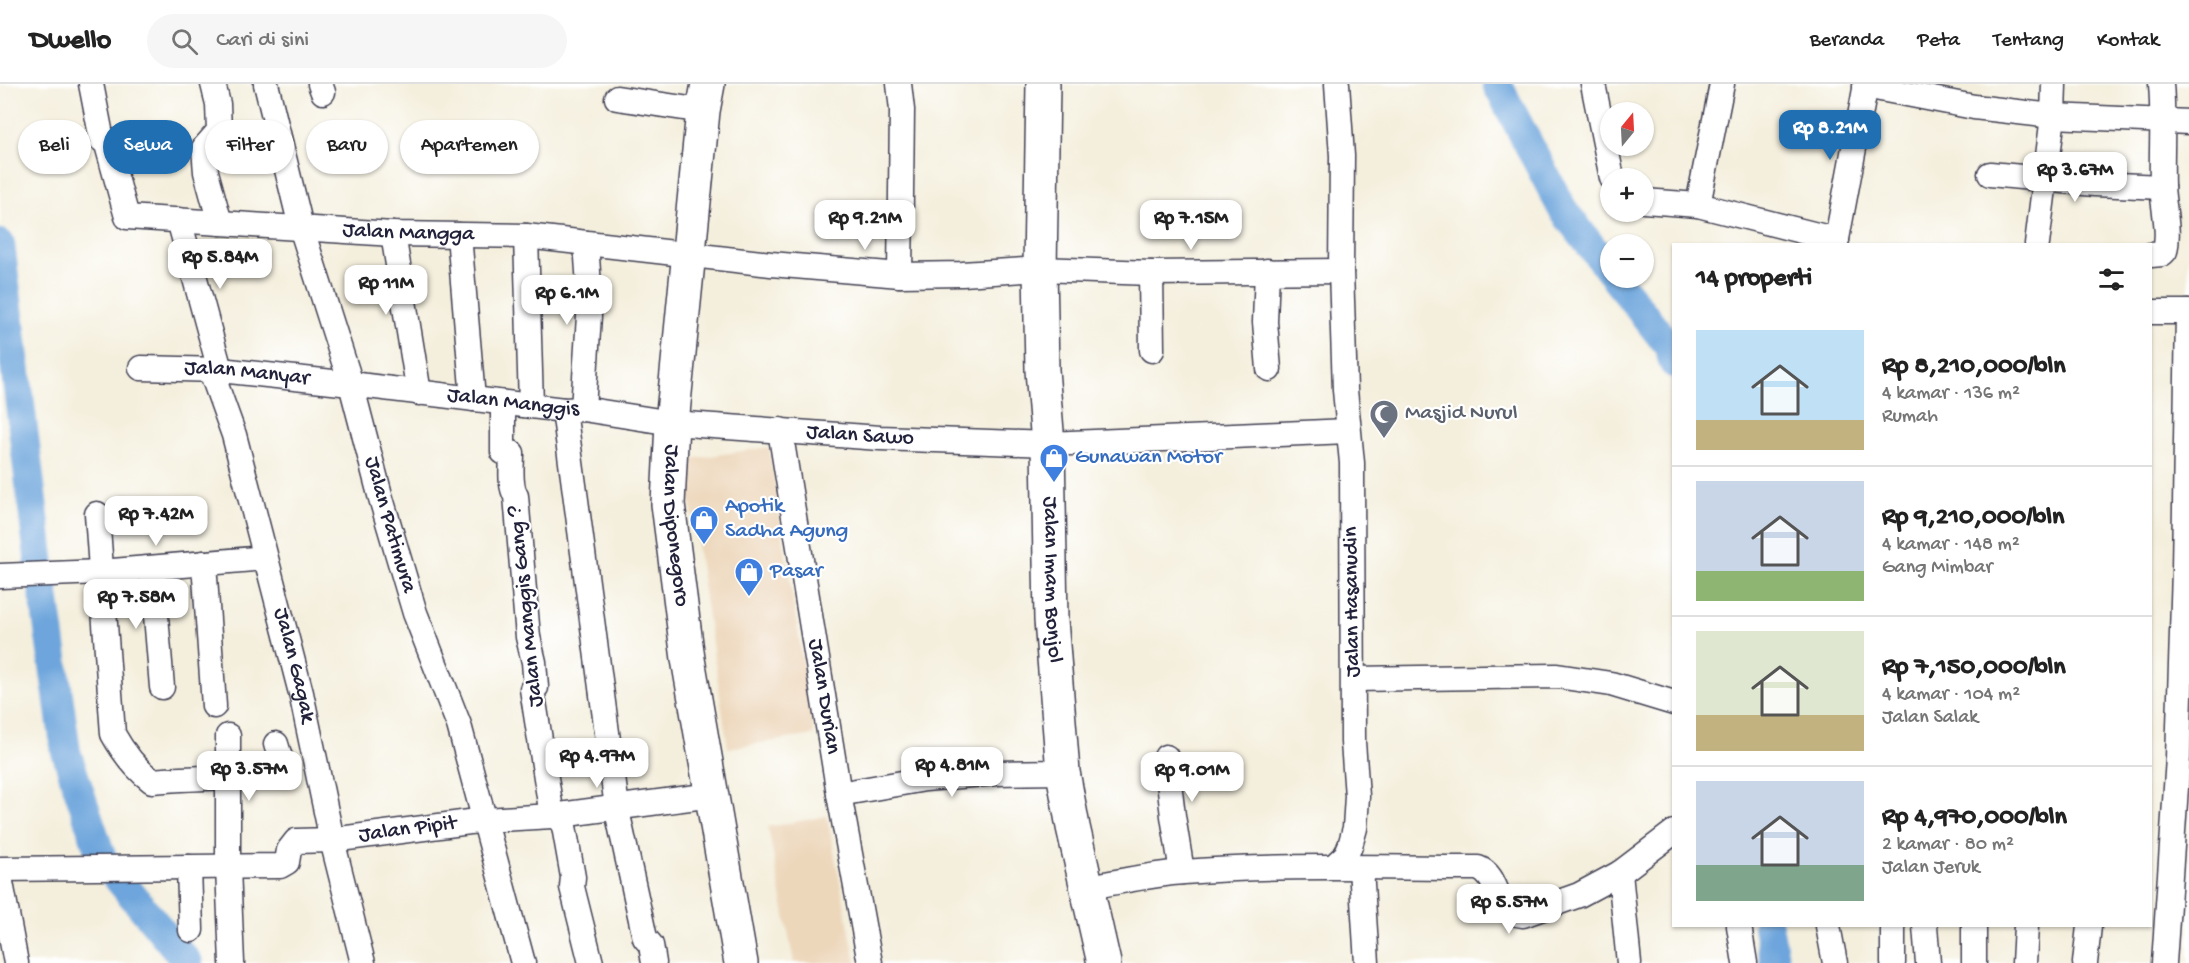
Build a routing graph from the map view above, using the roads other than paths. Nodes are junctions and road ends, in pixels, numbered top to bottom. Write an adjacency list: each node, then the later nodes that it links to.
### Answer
1 (91, 84): 23 (street, Jalan Mangga)
2 (213, 84): 24 (street)
3 (266, 84): 25 (street, Jalan Patimura)
4 (899, 84): 38 (street)
5 (1043, 84): 34 (highway, Jalan Imam Bonjol)
6 (1337, 84): 36 (street, Jalan Hasanudin)
7 (1593, 84): 17 (street)
8 (1722, 84): 22 (street)
9 (2054, 84): 14 (street)
10 (2161, 84): 15 (street)
11 (1865, 85): 14 (street); 29 (street)
12 (705, 97): 13 (street); 32 (highway, Jalan Diponegoro)
13 (617, 98)
14 (2053, 116): 15 (street); 19 (street)
15 (2164, 120): 16 (street); 20 (street)
16 (2189, 122)
17 (1610, 168)
18 (1990, 174): 19 (street)
19 (2045, 180): 20 (street); 31 (street)
20 (2162, 187): 33 (street)
21 (1654, 202): 22 (street)
22 (1698, 205): 29 (street)
23 (179, 220): 24 (street, Jalan Mangga); 44 (street, Jalan Gagak)
24 (220, 223): 25 (street, Jalan Mangga)
25 (301, 227): 26 (street, Jalan Mangga); 45 (street, Jalan Patimura)
26 (393, 234): 27 (street, Jalan Mangga); 46 (street)
27 (459, 235): 28 (street, Jalan Mangga); 47 (street)
28 (526, 237): 30 (street, Jalan Mangga); 49 (street)
29 (1837, 242)
30 (586, 243): 32 (street, Jalan Mangga); 50 (street)
31 (2037, 243)
32 (688, 255): 38 (street, Jalan Mangga); 51 (highway, Jalan Diponegoro)
33 (2152, 255)
34 (1040, 269): 37 (street, Jalan Mangga); 38 (street, Jalan Mangga); 55 (highway, Jalan Imam Bonjol)
35 (1267, 271): 36 (street, Jalan Mangga); 37 (street, Jalan Mangga); 43 (street)
36 (1341, 271): 54 (street, Jalan Hasanudin)
37 (1151, 273): 41 (street)
38 (900, 275)
39 (2152, 312): 40 (street)
40 (2188, 312): 52 (street)
41 (1152, 350)
42 (141, 368): 44 (street, Jalan Manyar)
43 (1269, 369)
44 (215, 371): 45 (street, Jalan Manyar); 57 (street, Jalan Gagak)
45 (351, 384): 46 (street, Jalan Manggis); 75 (street, Jalan Patimura)
46 (419, 393): 47 (street, Jalan Manggis)
47 (474, 399): 48 (street, Jalan Manggis)
48 (503, 403): 49 (street, Jalan Manggis); 74 (street, Jalan Manggis Gang ?)
49 (531, 405): 50 (street, Jalan Manggis)
50 (573, 410): 51 (street, Jalan Manggis); 73 (street)
51 (672, 423): 53 (street, Jalan Sawo); 72 (highway, Jalan Diponegoro)
52 (2187, 423): 113 (street)
53 (780, 430): 55 (street, Jalan Sawo); 71 (street, Jalan Durian)
54 (1348, 431): 55 (street, Jalan Sawo); 62 (street, Jalan Hasanudin)
55 (1048, 444): 69 (highway, Jalan Imam Bonjol)
56 (97, 513): 60 (street)
57 (265, 558): 58 (street); 77 (street, Jalan Gagak)
58 (204, 563): 59 (street); 65 (street)
59 (152, 568): 60 (street); 63 (street)
60 (101, 572): 61 (street); 70 (street)
61 (0, 576)
62 (1354, 679): 64 (street); 78 (street, Jalan Hasanudin)
63 (162, 687)
64 (1672, 702)
65 (214, 706)
66 (228, 736): 70 (street)
67 (276, 744): 70 (street)
68 (1167, 757): 83 (street)
69 (1063, 772): 71 (street); 86 (highway, Jalan Imam Bonjol)
70 (228, 778): 80 (street)
71 (839, 794): 102 (street, Jalan Durian)
72 (712, 795): 73 (street, Jalan Pipit); 101 (highway, Jalan Diponegoro)
73 (618, 808): 74 (street, Jalan Pipit); 100 (street)
74 (557, 816): 75 (street, Jalan Pipit); 99 (street)
75 (485, 820): 77 (street, Jalan Pipit); 98 (street, Jalan Patimura)
76 (1672, 834): 84 (street)
77 (332, 840): 80 (street, Jalan Pipit); 97 (street, Jalan Gagak)
78 (1334, 866): 81 (street); 83 (street)
79 (189, 867): 80 (street); 82 (street); 94 (street)
80 (228, 868): 96 (street)
81 (1361, 868): 84 (street); 104 (street)
82 (0, 869)
83 (1182, 872): 86 (street)
84 (1620, 873): 105 (street)
85 (0, 877): 95 (street)
86 (1088, 886): 103 (highway, Jalan Imam Bonjol)
87 (1738, 927): 106 (street)
88 (1828, 927): 107 (street)
89 (1893, 927): 108 (street)
90 (1925, 927): 109 (street)
91 (1974, 927): 110 (street)
92 (2026, 927): 111 (street)
93 (2089, 927): 112 (street)
94 (191, 930)
95 (16, 963)
96 (232, 963)
97 (363, 963)
98 (523, 963)
99 (591, 963)
100 (654, 963)
101 (741, 963)
102 (870, 963)
103 (1104, 963)
104 (1367, 963)
105 (1629, 963)
106 (1745, 963)
107 (1835, 963)
108 (1893, 963)
109 (1928, 963)
110 (1974, 963)
111 (2024, 963)
112 (2085, 963)
113 (2164, 963)

